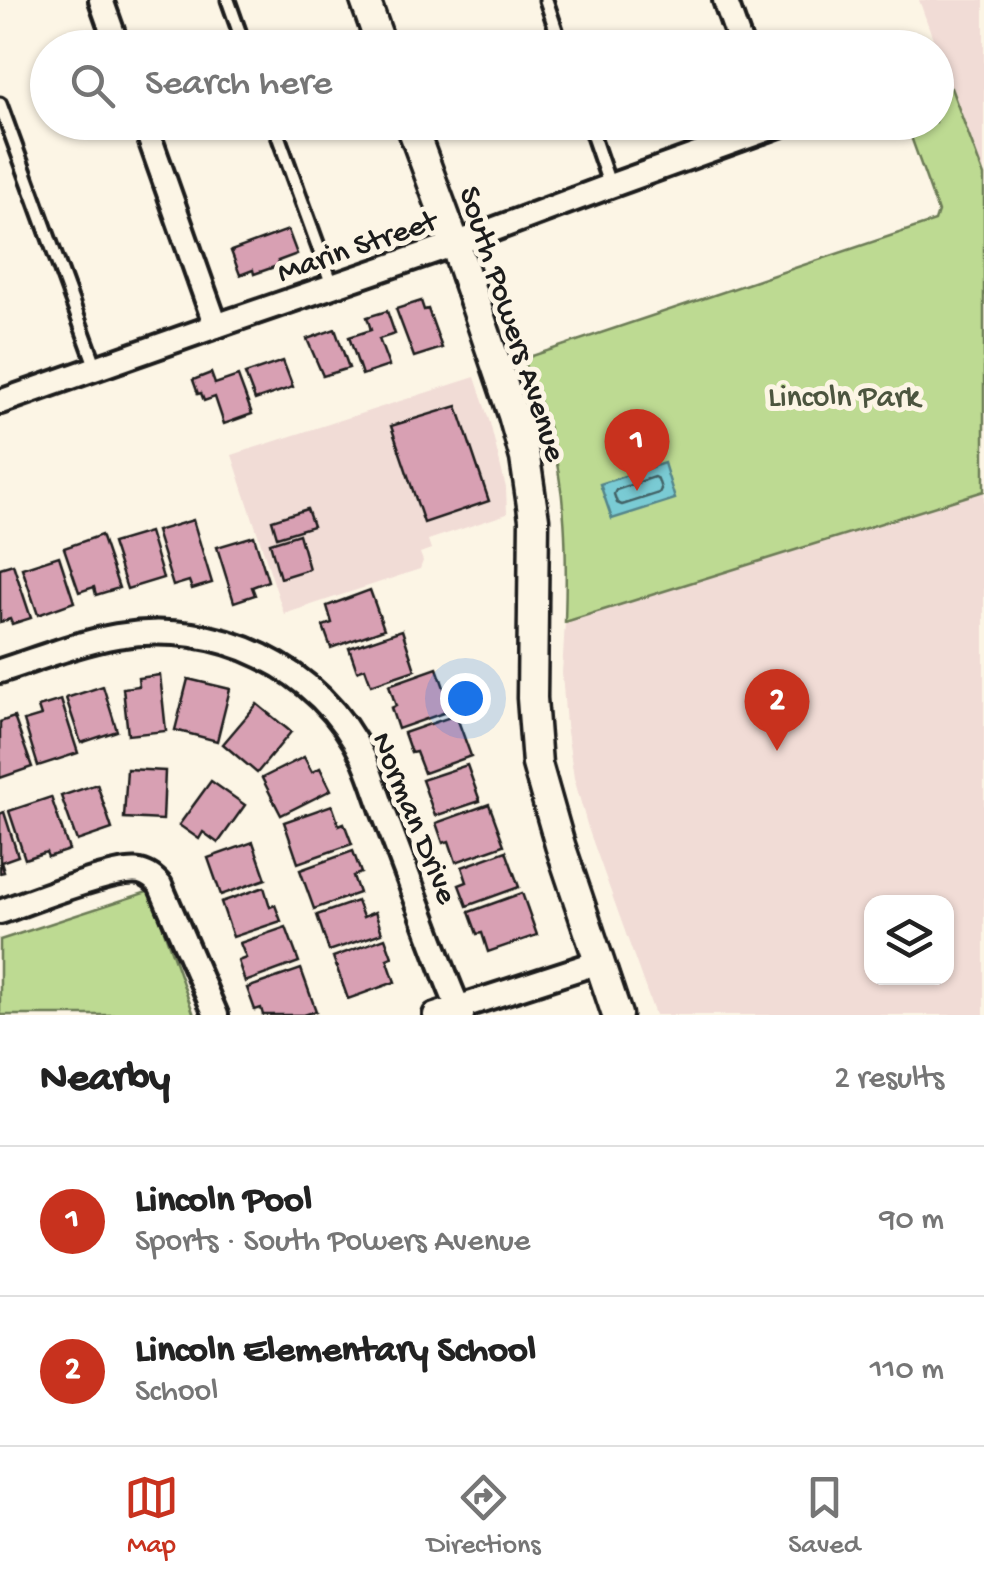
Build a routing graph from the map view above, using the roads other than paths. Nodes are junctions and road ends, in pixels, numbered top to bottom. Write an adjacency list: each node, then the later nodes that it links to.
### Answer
1 (101, 0): 6 (street)
2 (228, 0): 7 (lane)
3 (365, 0): 8 (street)
4 (546, 0): 9 (lane)
5 (726, 0): 10 (street)
6 (112, 30)
7 (239, 30)
8 (376, 30)
9 (556, 30)
10 (736, 30)
11 (0, 104): 21 (lane)
12 (150, 140): 20 (street)
13 (279, 140): 19 (lane)
14 (417, 140): 18 (street, South Powers Avenue)
15 (594, 140): 17 (lane)
16 (734, 140): 17 (street, Marin Street)
17 (610, 186): 18 (street, Marin Street)
18 (455, 244): 19 (street, Marin Street); 25 (street, South Powers Avenue)
19 (332, 286): 20 (street, Marin Street)
20 (216, 326): 21 (street, Marin Street)
21 (96, 367): 22 (street, Marin Street)
22 (0, 402)
23 (0, 672): 26 (street, Norman Drive)
24 (0, 912): 27 (street)
25 (599, 962): 26 (street); 29 (street, South Powers Avenue)
26 (460, 1011): 28 (street)
27 (216, 1015)
28 (434, 1015)
29 (618, 1015)

